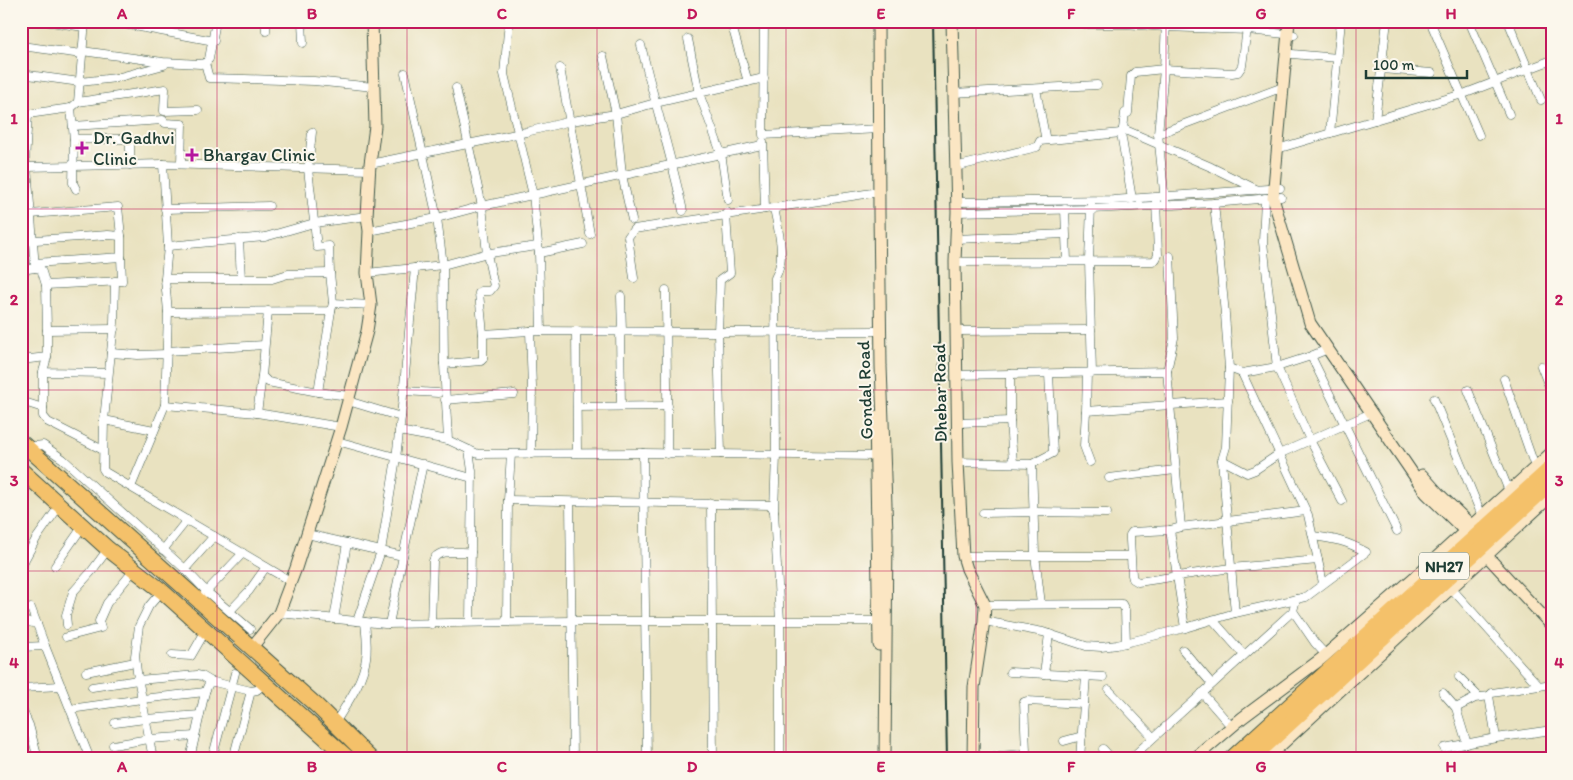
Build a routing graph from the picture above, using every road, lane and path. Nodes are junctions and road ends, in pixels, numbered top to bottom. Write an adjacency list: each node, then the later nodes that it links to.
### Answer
1 (44, 21): 24 (street)
2 (108, 21): 32 (street)
3 (216, 21): 32 (street)
4 (266, 21): 28 (street)
5 (302, 21): 33 (street)
6 (372, 21): 55 (street)
7 (509, 21): 77 (street)
8 (764, 21): 50 (street)
9 (872, 21): 73 (street)
10 (878, 21): 73 (street, Gondal Road)
11 (952, 21): 12 (street); 60 (street, Dhebar Road)
12 (971, 21)
13 (1063, 21): 23 (street)
14 (1289, 21): 29 (street)
15 (1295, 21): 29 (street)
16 (1341, 21): 39 (street)
17 (1387, 21): 45 (street)
18 (1430, 21): 61 (street)
19 (1468, 21): 53 (street)
20 (1508, 21): 46 (street)
21 (1546, 21): 30 (street)
22 (1125, 22): 23 (street); 25 (street)
23 (1087, 23)
24 (84, 24): 36 (street)
25 (1166, 24): 27 (street); 44 (street)
26 (732, 26): 52 (street)
27 (1248, 26): 29 (street); 44 (street)
28 (266, 31)
29 (1291, 34): 37 (street); 56 (street)
30 (1552, 37)
31 (688, 39): 59 (street)
32 (214, 40): 42 (street)
33 (303, 43)
34 (641, 45): 64 (street)
35 (21, 46): 36 (street)
36 (82, 52): 41 (street); 51 (street)
37 (1292, 54): 39 (street); 86 (street)
38 (603, 56): 68 (street)
39 (1338, 58): 76 (street)
40 (1552, 60): 46 (street)
41 (171, 63): 42 (street); 51 (street)
42 (205, 63): 55 (street)
43 (560, 68): 71 (street)
44 (1164, 69): 74 (street); 78 (street)
45 (1381, 69): 48 (street); 70 (street)
46 (1527, 69): 53 (street); 62 (street)
47 (405, 73): 88 (street)
48 (1432, 73)
49 (21, 74): 51 (street)
50 (764, 78): 52 (street); 79 (street)
51 (80, 82): 63 (street)
52 (748, 82): 59 (street)
53 (1494, 82): 61 (street); 69 (street)
54 (1097, 85): 58 (street)
55 (374, 86): 95 (street)
56 (1283, 86): 78 (street); 86 (street)
57 (456, 88): 83 (street)
58 (1036, 89): 60 (street); 81 (street)
59 (700, 93): 64 (street); 87 (street)
60 (953, 93): 96 (street, Dhebar Road)
61 (1462, 94): 70 (street); 80 (street)
62 (1541, 100)
63 (78, 102): 65 (street); 66 (street)
64 (655, 103): 68 (street); 90 (street)
65 (71, 108): 67 (street); 72 (street)
66 (198, 110)
67 (25, 114): 89 (street)
68 (616, 114): 71 (street); 98 (street)
69 (1508, 114)
70 (1375, 120): 76 (street)
71 (570, 121): 77 (street); 99 (street)
72 (72, 126): 82 (street); 92 (street)
73 (875, 129): 79 (street); 102 (street); 321 (street, Gondal Road)
74 (1122, 131): 85 (street); 96 (street); 105 (street)
75 (312, 132): 97 (street)
76 (1330, 133): 86 (street)
77 (519, 134): 83 (street); 103 (street)
78 (1158, 134): 85 (street)
79 (763, 135): 84 (street)
80 (1479, 135)
81 (1045, 136)
82 (74, 139): 93 (street); 94 (street)
83 (469, 143): 88 (street); 112 (street)
84 (762, 144): 87 (street); 116 (street)
85 (1159, 144): 101 (street); 108 (street)
86 (1280, 148): 104 (street)
87 (721, 153): 90 (street); 106 (street)
88 (424, 154): 95 (street); 123 (street)
89 (24, 163): 94 (street); 120 (street)
90 (673, 163): 98 (street); 119 (street)
91 (163, 164): 92 (street); 93 (street); 115 (street)
92 (182, 164): 97 (street)
93 (130, 165): 94 (street)
94 (74, 166): 100 (street)
95 (370, 167): 97 (street); 122 (street)
96 (955, 167): 113 (street, Dhebar Road)
97 (308, 169): 125 (street)
98 (622, 175): 99 (street); 124 (street)
99 (580, 184): 103 (street); 127 (street)
100 (76, 188)
101 (1257, 190): 104 (street); 108 (street)
102 (872, 193): 114 (street); 168 (street)
103 (533, 195): 112 (street); 136 (street)
104 (1274, 195): 110 (street); 175 (street); 183 (street); 272 (street)
105 (1132, 199): 107 (street); 109 (street)
106 (728, 200)
107 (1091, 200): 113 (street); 118 (street)
108 (1165, 201): 109 (street); 110 (street)
109 (1156, 202): 118 (street); 141 (street)
110 (1214, 203): 184 (street)
111 (269, 206): 115 (street)
112 (482, 206): 123 (street); 137 (street)
113 (957, 207): 117 (street); 131 (street, Dhebar Road)
114 (774, 208): 116 (street); 167 (street)
115 (165, 209): 135 (street)
116 (765, 209): 121 (street)
117 (1064, 209): 118 (street); 128 (street)
118 (1091, 209): 141 (street)
119 (683, 211)
120 (31, 214): 129 (street); 132 (street)
121 (727, 214): 149 (street); 172 (street)
122 (367, 216): 125 (street); 126 (street)
123 (437, 218): 126 (street); 144 (street)
124 (632, 220)
125 (314, 223): 130 (street); 148 (street)
126 (369, 231): 147 (street)
127 (590, 234)
128 (1065, 234): 131 (street); 140 (street)
129 (121, 236): 132 (street); 139 (street)
130 (239, 239): 135 (street); 150 (street)
131 (956, 239): 142 (street, Dhebar Road)
132 (33, 240): 133 (street); 143 (street)
133 (21, 241)
134 (583, 244): 136 (street)
135 (168, 246): 151 (street)
136 (538, 249): 137 (street); 165 (street)
137 (487, 254): 144 (street); 173 (street)
138 (1170, 256): 185 (street)
139 (121, 257): 143 (street); 152 (street)
140 (1067, 261): 141 (street); 142 (street)
141 (1089, 261): 163 (street)
142 (956, 262): 169 (street, Dhebar Road)
143 (35, 265): 146 (street); 153 (street)
144 (443, 265): 145 (street); 181 (street)
145 (415, 268): 147 (street); 196 (street)
146 (21, 270)
147 (367, 272): 157 (street)
148 (330, 273): 150 (street); 156 (street)
149 (634, 278)
150 (242, 279): 151 (street)
151 (165, 280): 160 (street)
152 (115, 281): 153 (street); 161 (street)
153 (46, 285): 162 (street)
154 (666, 290): 171 (street)
155 (621, 296): 170 (street)
156 (333, 303): 157 (street); 159 (street)
157 (371, 305): 201 (street)
158 (268, 311): 159 (street); 160 (street); 174 (street)
159 (331, 311): 197 (street)
160 (168, 312): 177 (street)
161 (114, 329): 162 (street); 176 (street)
162 (47, 330): 179 (street)
163 (1091, 330): 169 (street); 188 (street)
164 (530, 331): 165 (street); 173 (street); 233 (street)
165 (541, 331): 166 (street)
166 (576, 331): 170 (street); 208 (street)
167 (774, 331): 168 (street); 172 (street); 237 (street)
168 (875, 331): 238 (street)
169 (956, 331): 192 (street, Dhebar Road)
170 (620, 332): 171 (street); 209 (street)
171 (666, 332): 172 (street); 210 (street)
172 (718, 332): 235 (street)
173 (483, 334): 181 (street)
174 (264, 345): 177 (street); 193 (street)
175 (1328, 349): 178 (street); 214 (street)
176 (110, 353): 177 (street); 187 (street)
177 (167, 353): 207 (street)
178 (1311, 356): 183 (street); 219 (street)
179 (46, 358): 180 (street); 186 (street)
180 (21, 360)
181 (444, 364): 203 (street)
182 (1541, 366): 200 (street)
183 (1277, 367): 189 (street); 225 (street)
184 (1229, 368): 189 (street); 205 (street)
185 (1167, 371): 188 (street); 206 (street)
186 (43, 372): 187 (street); 211 (street)
187 (108, 373): 216 (street)
188 (1089, 373): 191 (street); 212 (street)
189 (1242, 373): 236 (street)
190 (1010, 374): 191 (street); 192 (street); 217 (street)
191 (1050, 374): 245 (street)
192 (957, 375): 218 (street, Dhebar Road)
193 (262, 376): 197 (street); 213 (street)
194 (1504, 379): 246 (street)
195 (1468, 390): 254 (street)
196 (404, 391): 198 (street); 215 (street)
197 (318, 392): 201 (street)
198 (438, 393)
199 (514, 394): 203 (street)
200 (1552, 394)
201 (348, 398): 215 (street); 220 (street)
202 (1434, 399): 267 (street)
203 (445, 400): 224 (street)
204 (21, 401): 211 (street)
205 (1228, 401): 206 (street); 240 (street)
206 (1170, 404): 212 (street); 249 (street)
207 (164, 405): 213 (street); 221 (street)
208 (577, 406): 209 (street); 230 (street)
209 (621, 406): 210 (street)
210 (668, 406): 234 (street)
211 (43, 408): 227 (street)
212 (1086, 411): 242 (street)
213 (257, 413): 220 (street)
214 (1371, 413): 219 (street); 272 (street)
215 (401, 417): 222 (street)
216 (104, 420): 221 (street); 227 (street)
217 (1010, 422): 218 (street); 243 (street)
218 (958, 423): 241 (street, Dhebar Road)
219 (1346, 424): 225 (street); 274 (street)
220 (341, 428): 223 (street)
221 (154, 430): 253 (street)
222 (399, 431): 224 (street); 239 (street)
223 (336, 440): 239 (street); 275 (street)
224 (448, 440): 228 (street)
225 (1310, 440): 236 (street); 259 (street)
226 (24, 444): 280 (street); 302 (highway)
227 (103, 450): 253 (street)
228 (469, 450): 232 (street); 250 (street)
229 (1552, 452): 246 (street)
230 (577, 453): 231 (street); 233 (street)
231 (644, 453): 234 (street); 258 (street)
232 (511, 454): 233 (street); 255 (street)
233 (531, 454)
234 (667, 454): 235 (street)
235 (721, 454): 237 (street)
236 (1279, 454): 240 (street); 263 (street)
237 (776, 455): 238 (street); 262 (street)
238 (876, 456): 321 (street)
239 (396, 458): 244 (street); 281 (street)
240 (1222, 460): 269 (street)
241 (958, 462): 243 (street); 287 (street, Dhebar Road)
242 (1090, 462)
243 (1013, 463): 245 (street)
244 (423, 464): 250 (street); 286 (street)
245 (1032, 464): 264 (street)
246 (1535, 467): 254 (street)
247 (1552, 467): 344 (highway, NH27)
248 (21, 470): 261 (highway)
249 (1176, 470): 251 (street); 271 (street)
250 (472, 478): 282 (street)
251 (1110, 478)
252 (1552, 482): 340 (highway, NH27)
253 (131, 486): 268 (street)
254 (1508, 491): 267 (street)
255 (508, 500): 257 (street); 318 (street)
256 (1550, 501): 284 (street)
257 (570, 502): 258 (street); 314 (street)
258 (645, 502): 260 (street); 315 (street)
259 (1342, 502)
260 (711, 503): 262 (street); 319 (street)
261 (60, 505): 270 (highway); 289 (street)
262 (774, 510): 320 (street)
263 (1306, 511): 269 (street); 277 (street)
264 (1035, 512): 265 (street); 266 (street); 285 (street)
265 (983, 513)
266 (1107, 513)
267 (1482, 516): 272 (street)
268 (187, 520): 276 (street); 280 (street)
269 (1227, 521): 271 (street); 293 (street)
270 (83, 526): 279 (highway); 291 (street)
271 (1181, 527): 273 (street)
272 (1468, 528): 344 (street)
273 (1170, 530): 288 (street); 297 (street)
274 (1397, 531)
275 (307, 534): 278 (street); 298 (street)
276 (214, 536): 283 (street); 294 (street)
277 (1313, 536): 290 (street); 299 (street)
278 (347, 543): 281 (street); 312 (street)
279 (108, 549): 296 (highway); 327 (street)
280 (163, 550): 294 (street)
281 (381, 551): 286 (street); 317 (street)
282 (471, 552): 323 (street); 326 (street)
283 (243, 553): 292 (street); 302 (street)
284 (1489, 553): 300 (street); 311 (street); 328 (street)
285 (1036, 555): 287 (street); 288 (street); 304 (street)
286 (403, 556): 325 (street)
287 (963, 556): 305 (street, Dhebar Road)
288 (1130, 556): 297 (street)
289 (23, 559): 295 (street)
290 (1318, 560): 293 (street); 299 (street)
291 (56, 566)
292 (266, 567): 298 (street); 308 (street)
293 (1231, 568): 297 (street); 310 (street)
294 (185, 569): 302 (street)
295 (21, 570)
296 (134, 570): 301 (highway); 333 (street)
297 (1178, 577): 329 (street)
298 (290, 581): 309 (street)
299 (1323, 583): 303 (street)
300 (1451, 588): 338 (street); 358 (street)
301 (162, 591): 331 (highway); 343 (street)
302 (202, 596): 308 (street); 337 (highway)
303 (1296, 599): 307 (street); 310 (street)
304 (1041, 604): 305 (street); 334 (street)
305 (985, 605): 322 (street)
306 (32, 608): 324 (street)
307 (1293, 611): 342 (street); 344 (street)
308 (230, 612): 330 (street)
309 (278, 613): 312 (street); 337 (street)
310 (1235, 613): 316 (street)
311 (1552, 617)
312 (334, 619): 317 (street)
313 (21, 620): 324 (street)
314 (572, 620): 315 (street); 318 (street); 402 (street)
315 (645, 620): 319 (street); 403 (street)
316 (1213, 620): 329 (street); 342 (street)
317 (361, 621): 325 (street); 379 (street)
318 (507, 621): 323 (street)
319 (711, 621): 320 (street); 404 (street)
320 (780, 621): 321 (street); 405 (street)
321 (883, 621): 406 (street); 407 (street, Gondal Road)
322 (984, 621): 332 (street); 393 (street)
323 (470, 622): 326 (street)
324 (37, 624): 336 (street)
325 (389, 624): 326 (street)
326 (431, 624)
327 (67, 625)
328 (1552, 626)
329 (1185, 628): 334 (street)
330 (250, 629)
331 (206, 630): 341 (street); 354 (highway)
332 (1049, 634): 334 (street); 348 (street)
333 (66, 637)
334 (1126, 643)
335 (21, 646): 336 (street)
336 (45, 646): 357 (street)
337 (252, 647): 379 (highway)
338 (1387, 648): 340 (highway); 344 (street)
339 (1183, 650): 355 (street)
340 (1367, 652): 344 (highway, NH27)
341 (172, 655)
342 (1244, 655): 355 (street)
343 (135, 662): 345 (street); 352 (street)
344 (1342, 666): 372 (highway, NH27); 381 (street); 415 (street)
345 (86, 672)
346 (1010, 672): 348 (street)
347 (235, 673): 360 (street)
348 (1044, 674): 349 (street)
349 (1086, 676): 350 (street); 371 (street)
350 (1103, 676)
351 (1459, 677): 367 (street)
352 (138, 680): 353 (street); 359 (street); 370 (street)
353 (212, 682): 360 (street); 364 (street)
354 (265, 683): 363 (street); 400 (highway)
355 (1212, 684): 365 (street)
356 (1551, 685): 358 (street); 369 (street)
357 (61, 686): 361 (street); 375 (street)
358 (1539, 686): 368 (street)
359 (92, 687)
360 (232, 687): 363 (street); 398 (street)
361 (21, 688)
362 (1109, 690): 385 (street)
363 (252, 691): 399 (street)
364 (205, 692): 370 (street); 376 (street)
365 (1202, 693): 381 (street); 385 (street)
366 (1443, 694): 374 (street)
367 (1478, 696): 368 (street); 374 (street)
368 (1489, 696): 386 (street)
369 (1552, 696)
370 (142, 699): 375 (street); 377 (street)
371 (1084, 704): 384 (street); 393 (street)
372 (1301, 704): 413 (highway, NH27); 414 (highway, NH27)
373 (21, 707): 380 (street)
374 (1456, 708): 389 (street)
375 (70, 709): 395 (street)
376 (200, 715): 377 (street); 383 (street)
377 (146, 719): 378 (street); 387 (street)
378 (115, 723)
379 (335, 723): 401 (highway)
380 (25, 725): 394 (street)
381 (1232, 726): 412 (street)
382 (1552, 730): 386 (street)
383 (195, 736): 387 (street); 397 (street)
384 (1082, 736): 388 (street); 409 (street)
385 (1153, 737): 411 (street)
386 (1496, 738): 389 (street)
387 (149, 739): 390 (street); 396 (street)
388 (1064, 740)
389 (1466, 744): 391 (street)
390 (113, 745)
391 (1444, 748)
392 (1103, 749): 410 (street)
393 (973, 758): 408 (street)
394 (38, 759)
395 (90, 759)
396 (153, 759)
397 (190, 759)
398 (212, 759)
399 (233, 759)
400 (349, 759)
401 (371, 759)
402 (573, 759)
403 (647, 759)
404 (713, 759)
405 (780, 759)
406 (878, 759)
407 (885, 759)
408 (963, 759)
409 (1080, 759)
410 (1112, 759)
411 (1130, 759)
412 (1194, 759)
413 (1231, 759)
414 (1251, 759)
415 (1266, 759)

